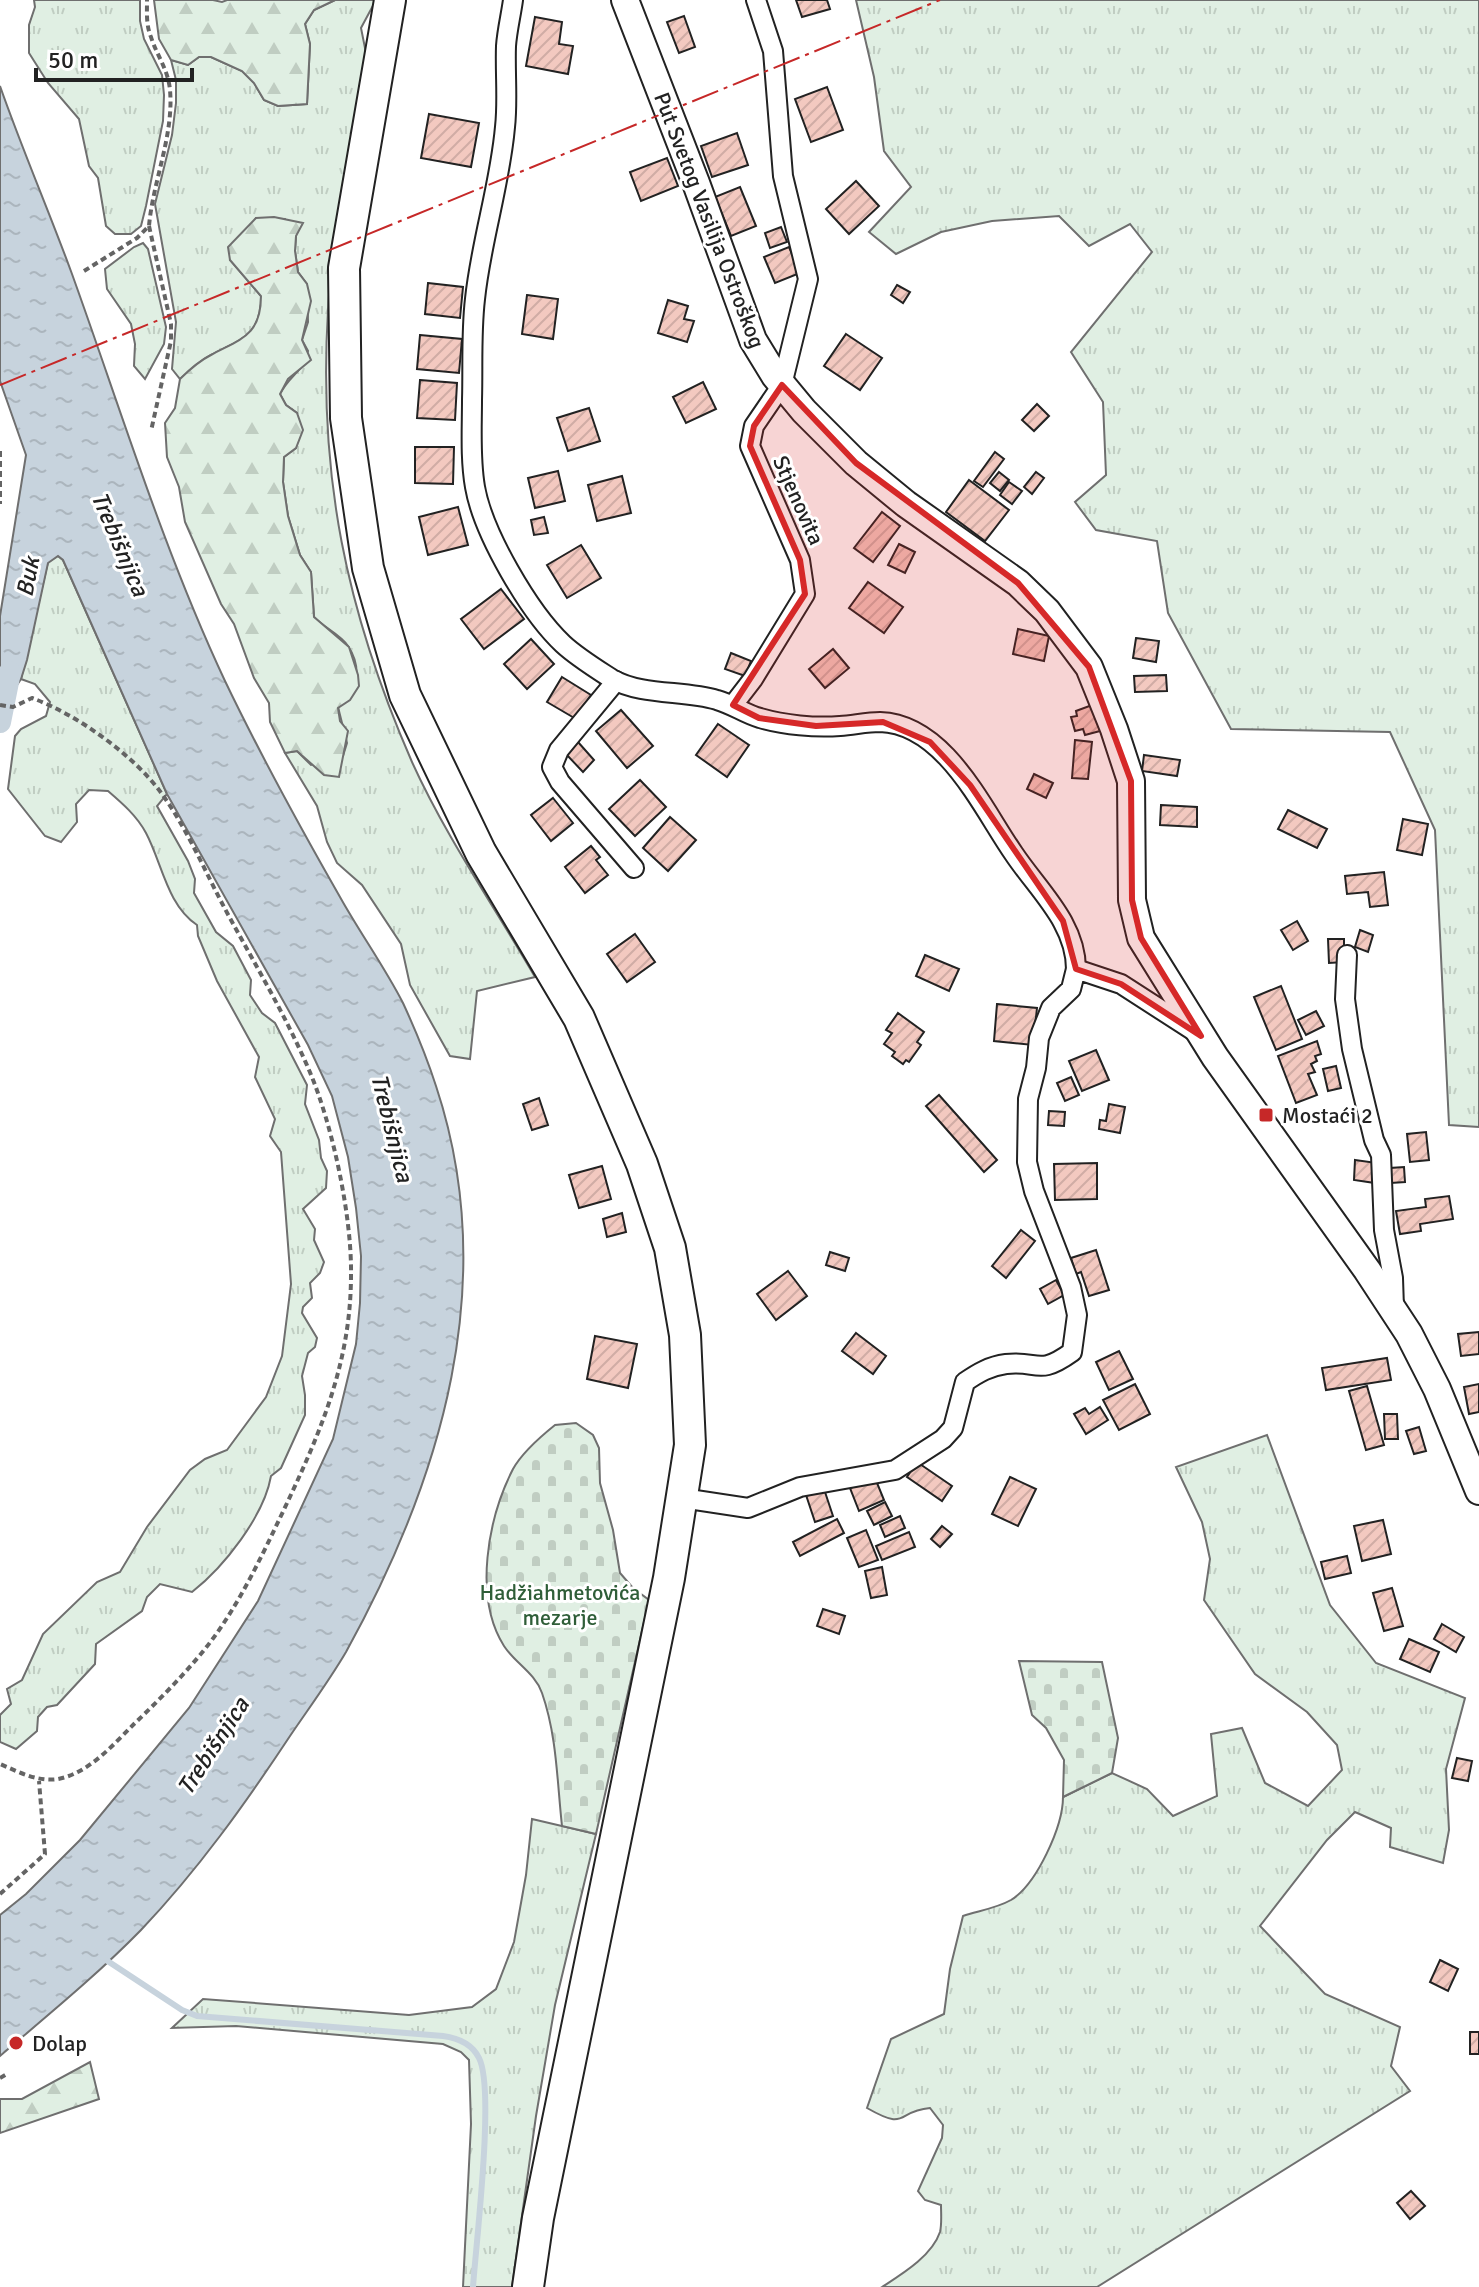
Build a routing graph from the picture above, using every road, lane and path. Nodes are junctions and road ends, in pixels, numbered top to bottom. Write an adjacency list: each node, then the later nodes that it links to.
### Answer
1 (147, 0): 6 (path)
2 (390, 0): 21 (main road)
3 (513, 0): 12 (street)
4 (625, 0): 8 (street, Put Svetog Vasilija Ostroškog)
5 (756, 0): 8 (street, Stjenovita)
6 (149, 226): 7 (path); 9 (path)
7 (84, 271)
8 (782, 385): 14 (street, Stjenovita); 18 (street, Put Svetog Vasilija Ostroškog)
9 (151, 431)
10 (0, 451): 11 (path)
11 (0, 504)
12 (616, 681): 14 (street); 15 (street)
13 (0, 705): 23 (path)
14 (733, 705): 17 (street)
15 (634, 868)
16 (1347, 955): 19 (street)
17 (1076, 969): 18 (street); 21 (street)
18 (1201, 1036): 19 (street, Put Svetog Vasilija Ostroškog)
19 (1394, 1311): 20 (street, Put Svetog Vasilija Ostroškog)
20 (1479, 1491)
21 (682, 1498): 27 (main road)
22 (0, 1764): 23 (path)
23 (39, 1780): 24 (path)
24 (0, 1894)
25 (7, 2074): 26 (path)
26 (0, 2078)
27 (528, 2287)

